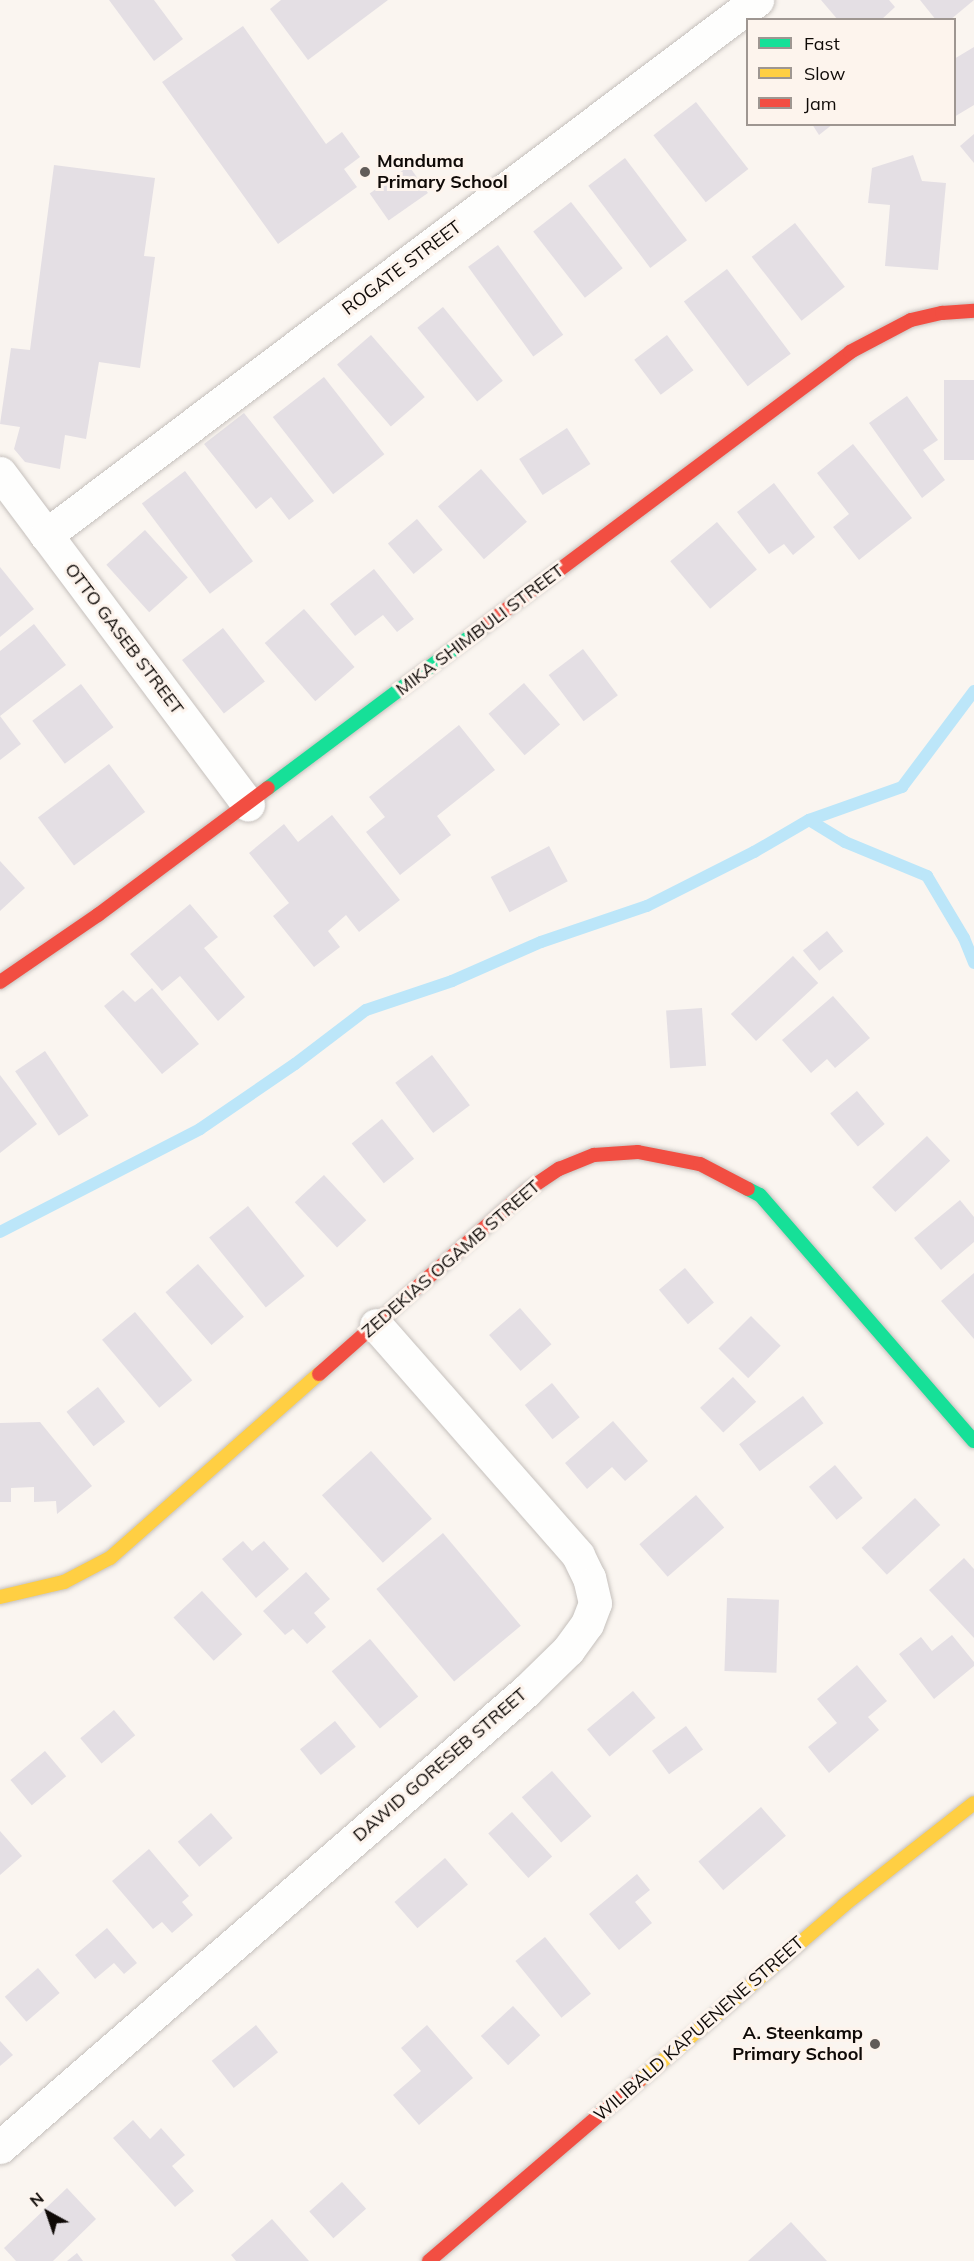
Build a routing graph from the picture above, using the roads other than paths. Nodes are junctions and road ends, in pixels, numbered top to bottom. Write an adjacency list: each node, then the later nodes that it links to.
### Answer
1 (757, 0): 4 (street, ROGATE STREET)
2 (974, 311): 5 (street, MIKA SHIMBULI STREET)
3 (0, 472): 4 (street, OTTO GASEB STREET)
4 (46, 535): 5 (street, OTTO GASEB STREET)
5 (248, 804): 6 (street, MIKA SHIMBULI STREET)
6 (0, 982)
7 (376, 1325): 8 (street, ZEDEKIAS OGAMB STREET); 9 (street, ZEDEKIAS OGAMB STREET); 11 (street, DAWID GORESEB STREET)
8 (974, 1441)
9 (0, 1597)
10 (974, 1803): 12 (street, WILIBALD KAPUENENE STREET)
11 (0, 2147)
12 (429, 2261)

